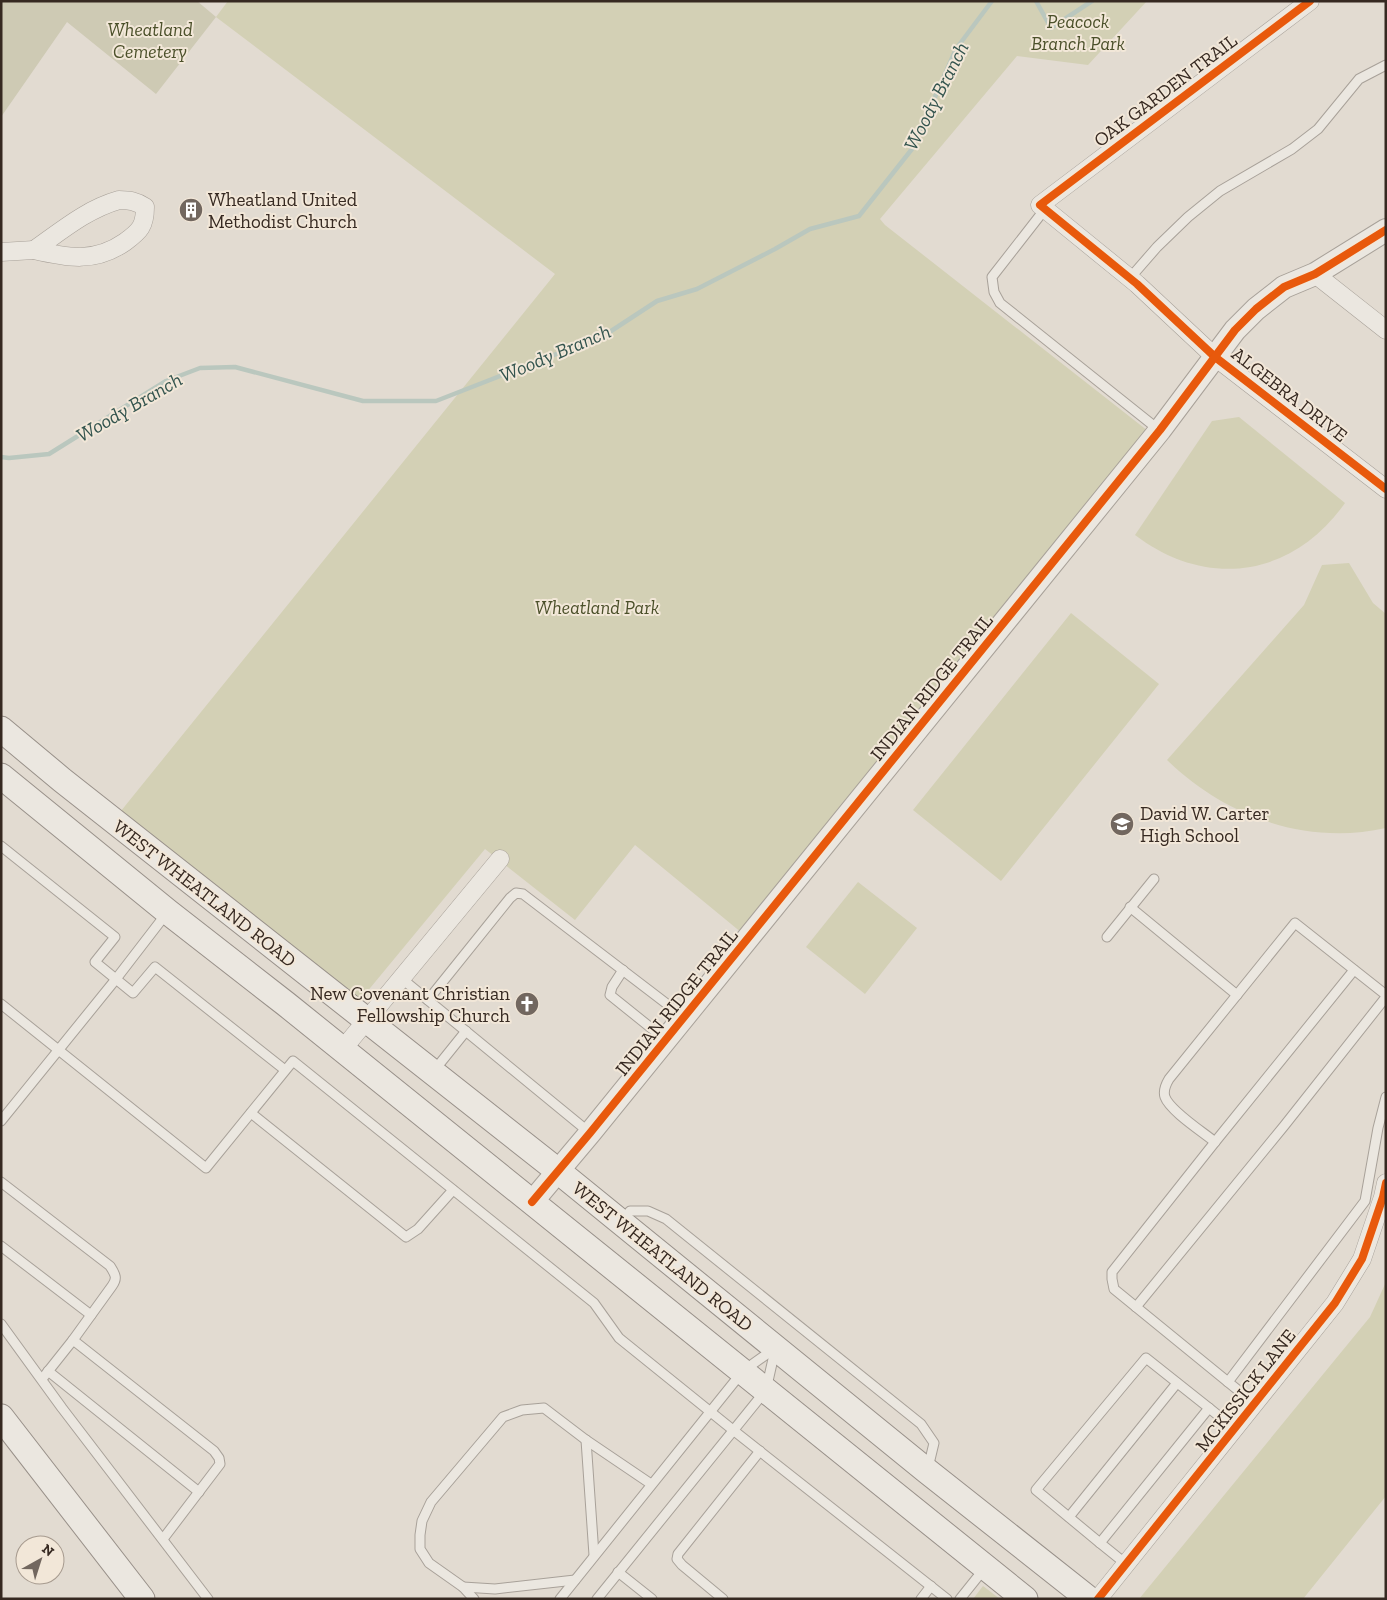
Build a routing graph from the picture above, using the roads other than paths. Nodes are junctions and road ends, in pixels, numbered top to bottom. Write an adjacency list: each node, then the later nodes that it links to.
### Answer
1 (1310, 1): 3 (street, OAK GARDEN TRAIL)
2 (1386, 65): 8 (lane)
3 (1042, 207): 8 (street, ALGEBRA DRIVE); 11 (lane)
4 (1386, 230): 7 (street, INDIAN RIDGE TRAIL)
5 (34, 250): 5 (street); 6 (street)
6 (1, 252)
7 (1315, 274): 9 (street); 10 (street, INDIAN RIDGE TRAIL)
8 (1130, 278): 10 (street, ALGEBRA DRIVE)
9 (1386, 330)
10 (1215, 357): 11 (street, INDIAN RIDGE TRAIL); 12 (street, ALGEBRA DRIVE)
11 (1160, 430): 29 (street, INDIAN RIDGE TRAIL)
12 (1386, 489)
13 (4, 736): 30 (main road, WEST WHEATLAND ROAD)
14 (1, 776): 19 (main road, WEST WHEATLAND ROAD)
15 (1, 846): 24 (lane)
16 (500, 859): 23 (street)
17 (1154, 879): 18 (lane)
18 (1130, 907): 20 (lane); 25 (lane)
19 (168, 912): 24 (lane); 34 (main road, WEST WHEATLAND ROAD)
20 (1107, 937)
21 (623, 970): 27 (lane); 29 (lane); 32 (lane)
22 (1354, 970): 25 (lane); 26 (lane); 41 (lane)
23 (401, 978): 27 (lane); 30 (street)
24 (116, 979): 33 (lane); 35 (lane)
25 (1237, 995): 41 (lane)
26 (1386, 996): 49 (lane)
27 (428, 1000): 31 (lane)
28 (1, 1004): 33 (lane)
29 (685, 1017): 32 (street, INDIAN RIDGE TRAIL)
30 (366, 1020): 34 (street); 36 (main road, WEST WHEATLAND ROAD)
31 (466, 1032): 36 (lane); 40 (lane)
32 (666, 1040): 40 (street, INDIAN RIDGE TRAIL)
33 (58, 1050): 38 (lane); 39 (lane)
34 (342, 1050): 46 (main road, WEST WHEATLAND ROAD)
35 (285, 1070): 38 (lane); 45 (lane)
36 (432, 1072): 42 (main road, WEST WHEATLAND ROAD)
37 (1386, 1097): 57 (lane)
38 (251, 1113): 45 (lane)
39 (1, 1121)
40 (590, 1133): 42 (street, INDIAN RIDGE TRAIL)
41 (1215, 1142): 49 (lane)
42 (558, 1171): 46 (street, INDIAN RIDGE TRAIL); 47 (main road, WEST WHEATLAND ROAD)
43 (1, 1182): 50 (lane)
44 (1386, 1183): 60 (street, MCKISSICK LANE)
45 (453, 1190): 62 (lane)
46 (532, 1202): 55 (main road, WEST WHEATLAND ROAD)
47 (621, 1222): 53 (main road, WEST WHEATLAND ROAD); 68 (lane)
48 (1, 1246): 50 (lane)
49 (1136, 1307): 57 (lane)
50 (91, 1315): 52 (lane)
51 (1, 1324): 56 (lane)
52 (73, 1340): 54 (lane); 70 (lane)
53 (776, 1348): 55 (lane); 59 (lane); 68 (main road, WEST WHEATLAND ROAD)
54 (48, 1371): 56 (lane); 70 (lane)
55 (743, 1371): 59 (main road, WEST WHEATLAND ROAD); 62 (lane)
56 (42, 1379): 73 (lane)
57 (1228, 1382): 60 (lane)
58 (1177, 1383): 61 (lane); 72 (lane); 72 (lane)
59 (766, 1390): 65 (lane); 71 (main road, WEST WHEATLAND ROAD)
60 (1256, 1404): 64 (street, MCKISSICK LANE)
61 (1208, 1408): 64 (lane); 74 (lane)
62 (710, 1412): 65 (lane); 69 (lane)
63 (1, 1417): 83 (main road)
64 (1235, 1429): 76 (street, MCKISSICK LANE)
65 (733, 1430): 67 (lane); 78 (lane)
66 (586, 1440): 69 (lane); 75 (lane); 81 (lane)
67 (760, 1452): 80 (lane); 88 (lane)
68 (927, 1471): 71 (main road); 93 (main road, WEST WHEATLAND ROAD)
69 (651, 1484): 75 (lane)
70 (199, 1492): 73 (lane)
71 (904, 1501): 77 (main road, WEST WHEATLAND ROAD)
72 (1069, 1517): 74 (lane)
73 (163, 1539): 84 (lane)
74 (1100, 1543): 76 (lane)
75 (594, 1555): 79 (lane)
76 (1126, 1564): 94 (street, MCKISSICK LANE)
77 (986, 1567): 91 (lane); 92 (main road, WEST WHEATLAND ROAD)
78 (618, 1572): 82 (lane); 87 (lane)
79 (575, 1580): 81 (lane); 86 (lane)
80 (931, 1586): 89 (lane); 90 (lane)
81 (463, 1588): 85 (lane)
82 (599, 1598)
83 (142, 1599)
84 (208, 1599)
85 (474, 1599)
86 (560, 1599)
87 (652, 1599)
88 (723, 1599)
89 (921, 1599)
90 (947, 1599)
91 (960, 1599)
92 (1025, 1599)
93 (1089, 1599)
94 (1098, 1599)

